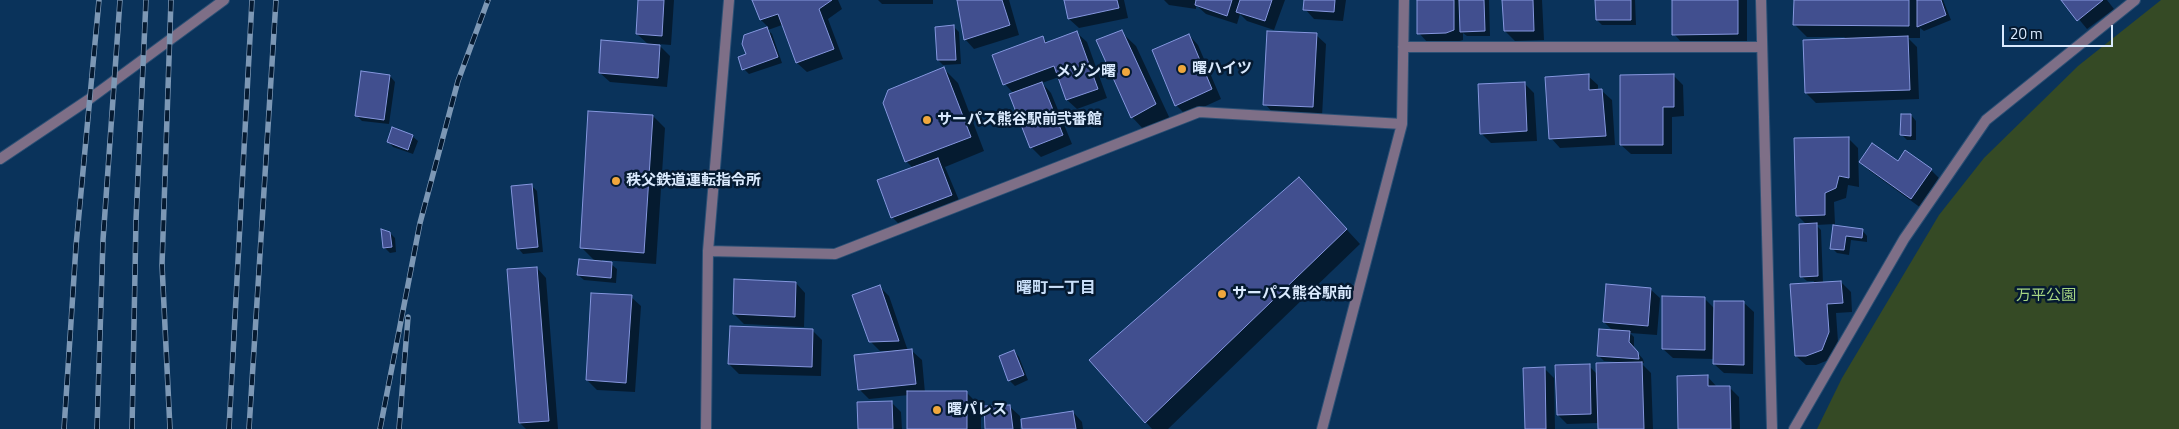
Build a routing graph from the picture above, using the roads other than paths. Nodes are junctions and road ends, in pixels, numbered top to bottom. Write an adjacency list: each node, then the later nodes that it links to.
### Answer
1 (224, 0): 9 (street)
2 (729, 0): 10 (street)
3 (1404, 0): 6 (street)
4 (1761, 0): 7 (street)
5 (2135, 0): 14 (street)
6 (1402, 47): 7 (street); 8 (street)
7 (1762, 47): 13 (street)
8 (1402, 124): 10 (street); 12 (street)
9 (0, 159)
10 (708, 251): 11 (street)
11 (706, 429)
12 (1322, 429)
13 (1772, 429)
14 (1794, 429)

